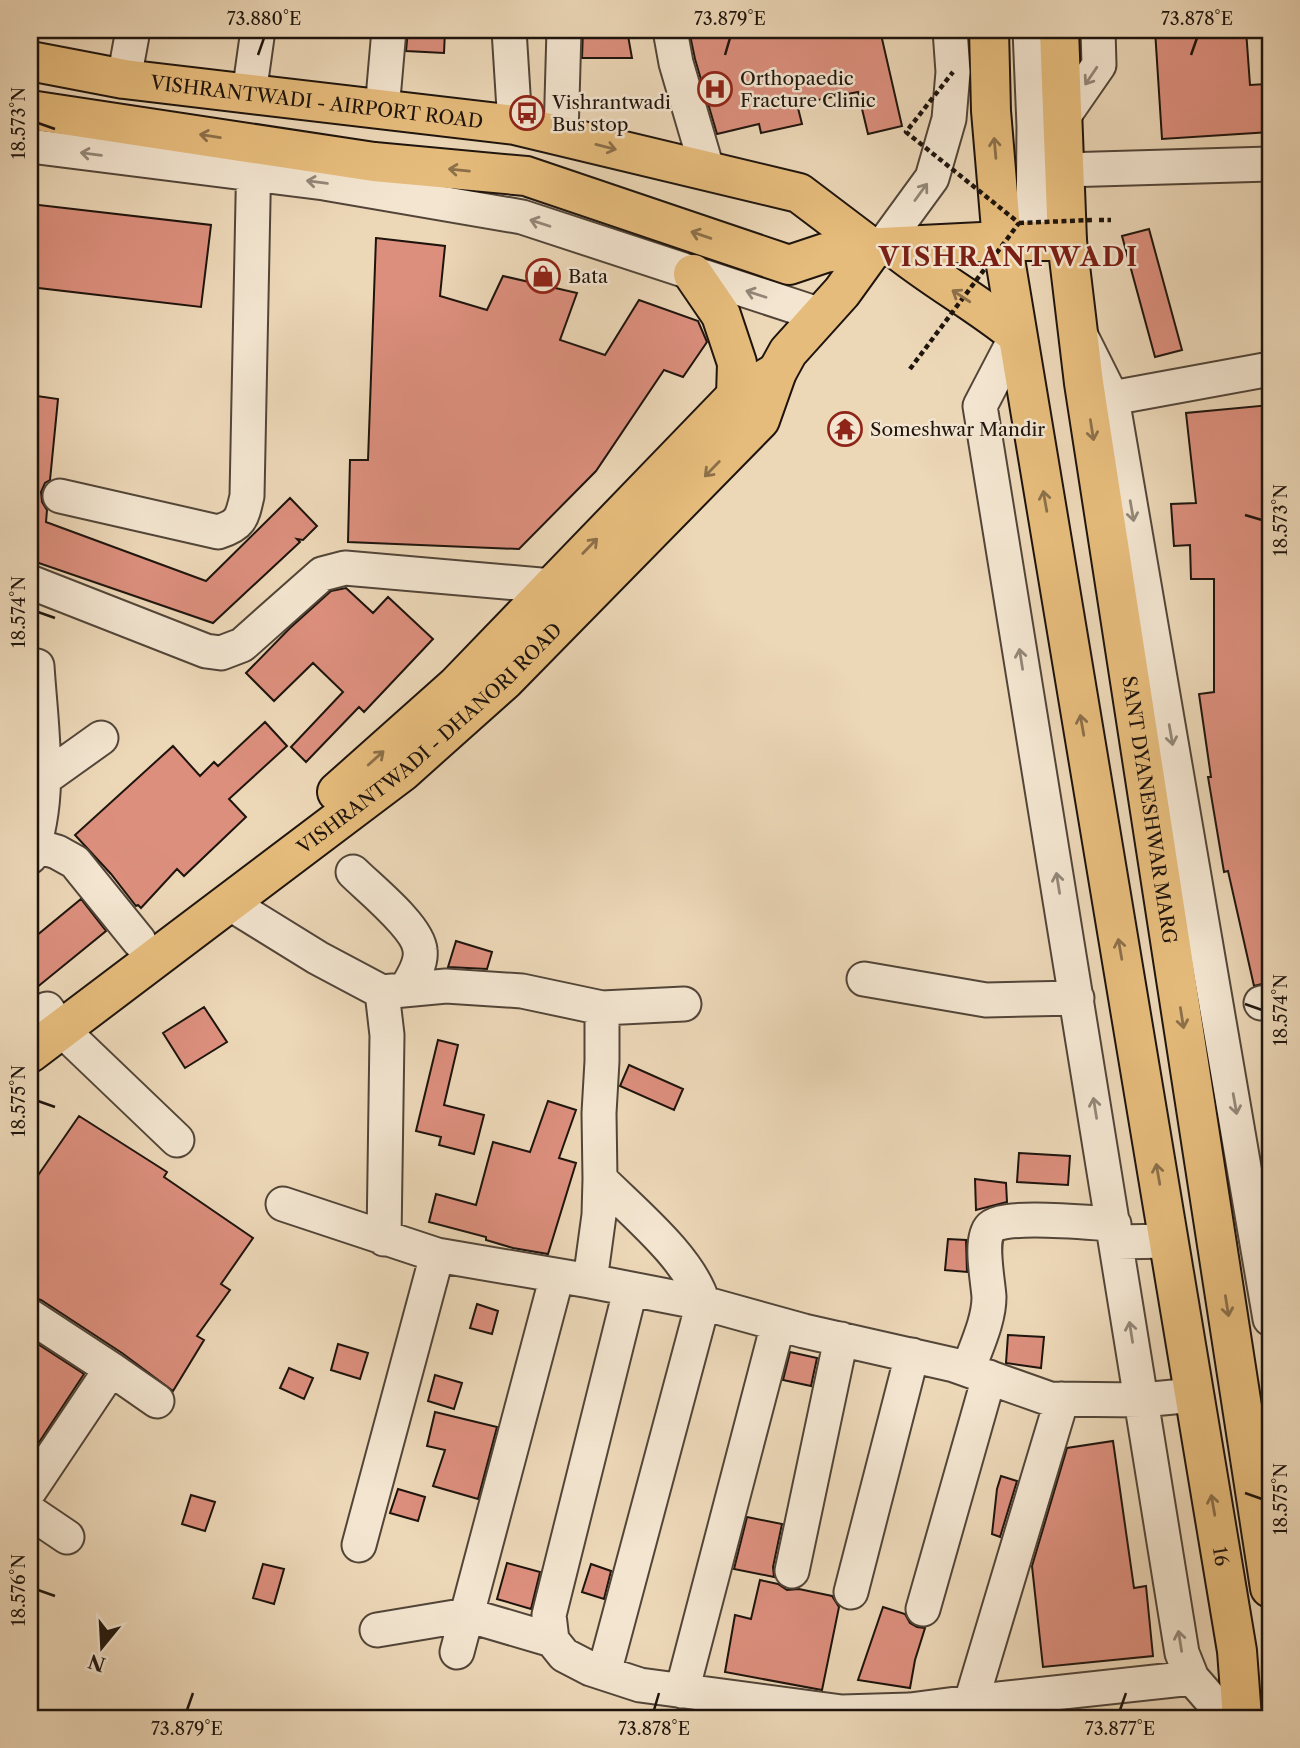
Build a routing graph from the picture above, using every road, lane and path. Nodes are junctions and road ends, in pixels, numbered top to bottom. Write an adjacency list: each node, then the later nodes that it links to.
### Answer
1 (133, 30): 14 (street)
2 (258, 30): 15 (street)
3 (389, 30): 17 (street)
4 (509, 30): 19 (street)
5 (564, 30): 20 (street)
6 (670, 30): 25 (street)
7 (950, 30): 13 (street)
8 (989, 30): 26 (main road, SANT DYANESHWAR MARG, one-way to 8)
9 (1030, 30): 26 (street)
10 (1059, 30): 18 (main road, SANT DYANESHWAR MARG)
11 (1098, 30): 18 (street, one-way to 18)
12 (30, 61): 14 (main road, VISHRANTWADI - AIRPORT ROAD)
13 (953, 72): 26 (path, bridge); 27 (street, one-way to 13)
14 (124, 79): 15 (main road, VISHRANTWADI - AIRPORT ROAD)
15 (248, 94): 17 (main road, VISHRANTWADI - AIRPORT ROAD)
16 (30, 110): 22 (main road, one-way to 16)
17 (382, 110): 19 (main road, VISHRANTWADI - AIRPORT ROAD)
18 (1063, 117): 24 (main road, SANT DYANESHWAR MARG)
19 (515, 125): 20 (main road, VISHRANTWADI - AIRPORT ROAD)
20 (561, 136): 25 (main road, VISHRANTWADI - AIRPORT ROAD, one-way to 25)
21 (30, 146): 22 (street, one-way to 21)
22 (254, 159): 27 (main road, one-way to 22); 28 (street, one-way to 22); 37 (street)
23 (1270, 164): 24 (street)
24 (1063, 170): 26 (main road, SANT DYANESHWAR MARG)
25 (708, 172): 27 (main road, VISHRANTWADI - AIRPORT ROAD)
26 (1043, 233): 26 (path, bridge); 27 (main road); 30 (main road, SANT DYANESHWAR MARG); 31 (main road, SANT DYANESHWAR MARG); 32 (path, bridge)
27 (883, 248): 29 (main road, VISHRANTWADI - DHANORI ROAD); 31 (main road, VISHRANTWADI - AIRPORT ROAD, one-way to 27)
28 (693, 274): 29 (street, one-way to 28); 35 (main road)
29 (821, 315): 34 (main road, VISHRANTWADI - DHANORI ROAD)
30 (1078, 330): 36 (street); 59 (main road, SANT DYANESHWAR MARG, one-way to 59)
31 (1017, 335): 49 (street, one-way to 31); 61 (main road, SANT DYANESHWAR MARG, one-way to 31)
32 (910, 369)
33 (1270, 369): 36 (street)
34 (777, 372): 35 (main road, VISHRANTWADI - DHANORI ROAD); 45 (main road, VISHRANTWADI - DHANORI ROAD, one-way to 45)
35 (736, 396): 39 (main road, VISHRANTWADI - DHANORI ROAD, one-way to 35)
36 (1112, 398): 57 (street, one-way to 57)
37 (60, 496)
38 (30, 582): 39 (street)
39 (552, 586): 46 (main road, VISHRANTWADI - DHANORI ROAD, one-way to 39)
40 (37, 666): 42 (street)
41 (102, 738): 42 (street)
42 (45, 778): 43 (street)
43 (31, 849): 46 (street)
44 (353, 872): 48 (street)
45 (229, 903): 48 (street); 52 (main road, VISHRANTWADI - DHANORI ROAD)
46 (139, 941): 52 (main road, VISHRANTWADI - DHANORI ROAD)
47 (864, 979): 49 (street)
48 (393, 991): 51 (street); 60 (street)
49 (1077, 998): 58 (street, one-way to 49)
50 (684, 1004): 51 (street)
51 (602, 1008): 55 (street)
52 (46, 1020): 53 (main road, VISHRANTWADI - DHANORI ROAD); 54 (street)
53 (30, 1053)
54 (177, 1140)
55 (600, 1179): 64 (street); 66 (street)
56 (284, 1204): 60 (street)
57 (1264, 1232): 59 (street); 68 (street)
58 (1115, 1233): 61 (street); 73 (street); 76 (street, one-way to 58)
59 (1216, 1238): 83 (main road, SANT DYANESHWAR MARG, one-way to 83)
60 (384, 1239): 62 (street)
61 (1169, 1241): 74 (main road, SANT DYANESHWAR MARG)
62 (437, 1255): 63 (street); 81 (street)
63 (557, 1276): 64 (street); 86 (street)
64 (590, 1281): 65 (street)
65 (630, 1291): 66 (street); 88 (street)
66 (703, 1303): 69 (street); 90 (street)
67 (30, 1316): 72 (street)
68 (1270, 1320)
69 (778, 1324): 70 (street); 92 (street)
70 (841, 1339): 71 (street); 82 (street)
71 (912, 1355): 73 (street); 84 (street)
72 (110, 1369): 77 (street); 78 (street)
73 (979, 1373): 75 (street); 85 (street)
74 (1194, 1395): 76 (street); 96 (main road, 16, one-way to 74)
75 (1062, 1399): 76 (street); 93 (street)
76 (1142, 1400): 91 (street, one-way to 76)
77 (156, 1401)
78 (30, 1490)
79 (30, 1511): 80 (street)
80 (67, 1537)
81 (359, 1545)
82 (792, 1571)
83 (1270, 1588)
84 (851, 1592)
85 (923, 1609)
86 (467, 1615): 87 (street); 88 (street); 89 (street)
87 (377, 1630)
88 (552, 1640): 90 (street)
89 (457, 1652)
90 (604, 1673): 92 (street)
91 (1192, 1678): 93 (street); 95 (street)
92 (682, 1691): 94 (street)
93 (971, 1702): 94 (street)
94 (888, 1715)
95 (1227, 1718)
96 (1241, 1718)

